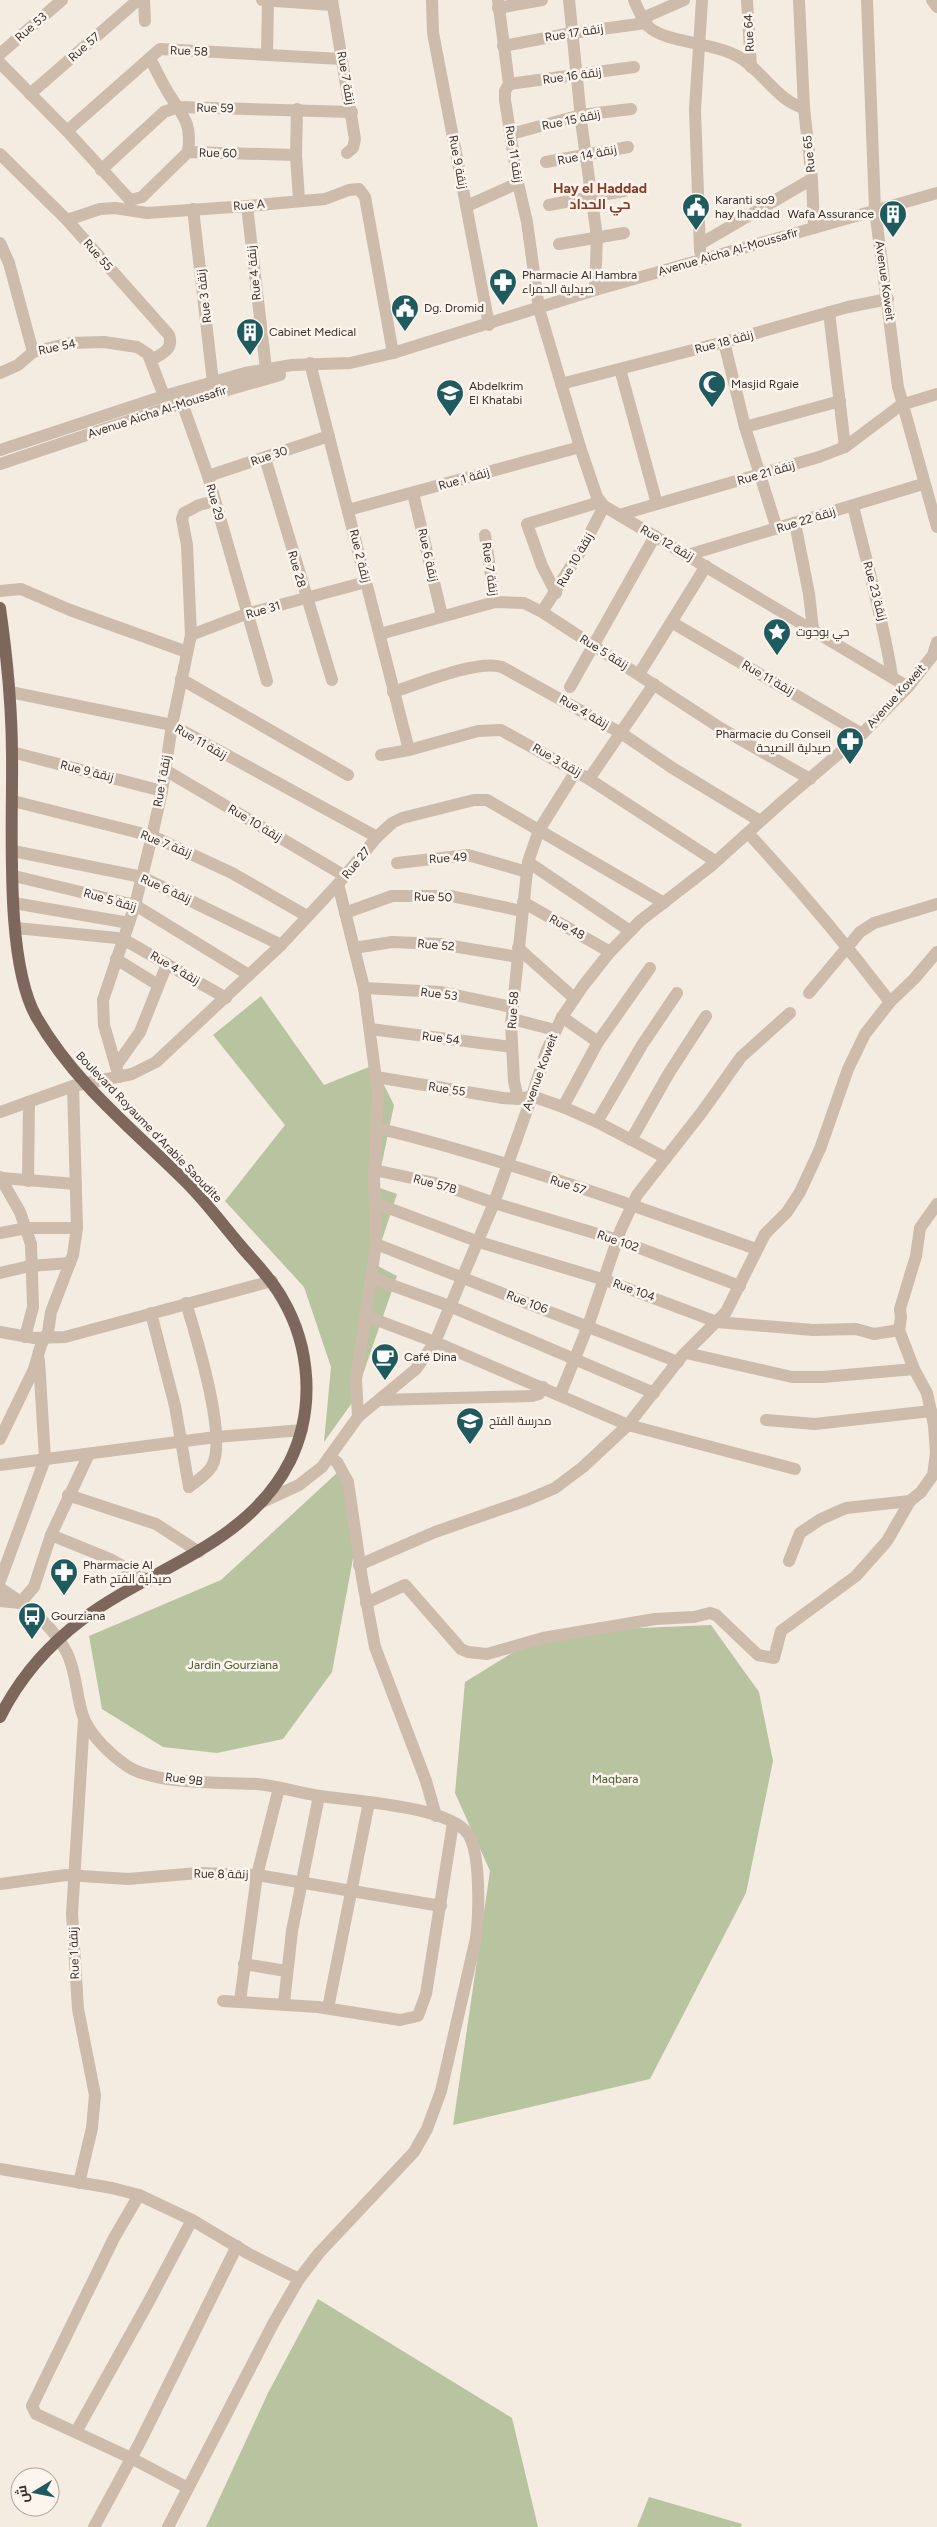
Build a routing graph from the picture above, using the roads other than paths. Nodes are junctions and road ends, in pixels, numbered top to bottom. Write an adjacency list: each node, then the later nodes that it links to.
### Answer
1 (62, 0): 25 (street, Rue 53)
2 (138, 0): 34 (street, Rue 57)
3 (144, 0): 21 (street)
4 (262, 0): 5 (street)
5 (268, 0): 16 (street); 26 (street)
6 (432, 0): 60 (street, Rue 9 زنقة)
7 (542, 0): 17 (street)
8 (569, 0): 22 (street)
9 (634, 0): 20 (street)
10 (684, 0): 18 (street)
11 (702, 0): 23 (street)
12 (747, 0): 31 (street, Rue 64)
13 (799, 0): 36 (street, Rue 65)
14 (867, 0): 62 (street, Avenue Koweit)
15 (932, 0): 19 (street)
16 (332, 2): 27 (street, Rue 7 زنقة)
17 (498, 4): 24 (street, Rue 11 زنقة)
18 (658, 5): 20 (street)
19 (937, 7)
20 (644, 20): 22 (street, Rue 17 زنقة); 23 (street)
21 (145, 21)
22 (572, 33): 24 (street, Rue 17 زنقة); 32 (street)
23 (698, 42): 31 (street); 69 (street)
24 (503, 46): 33 (street, Rue 11 زنقة)
25 (0, 54)
26 (267, 54): 27 (street, Rue 58); 28 (street, Rue 58)
27 (342, 58): 39 (street, Rue 7 زنقة)
28 (150, 60): 35 (street); 41 (street, Rue 58)
29 (0, 62): 34 (street)
30 (634, 67): 32 (street, Rue 16 زنقة)
31 (751, 67): 36 (street)
32 (576, 75): 33 (street, Rue 16 زنقة); 40 (street)
33 (509, 84): 42 (street, Rue 11 زنقة)
34 (30, 94): 41 (street)
35 (178, 107): 38 (street, Rue 59); 44 (street); 50 (street, Rue 59)
36 (804, 108): 51 (street, Rue 65)
37 (631, 109): 40 (street, Rue 15 زنقة)
38 (296, 110): 39 (street, Rue 59); 47 (street)
39 (352, 112): 45 (street, Rue 7 زنقة)
40 (581, 115): 42 (street, Rue 15 زنقة); 48 (street)
41 (67, 131): 50 (street)
42 (511, 134): 52 (street, Rue 11 زنقة)
43 (628, 147): 48 (street, Rue 14 زنقة)
44 (188, 152): 47 (street, Rue 60); 57 (street, Rue 60)
45 (347, 153)
46 (0, 154): 63 (street, Rue 55)
47 (296, 155): 56 (street)
48 (585, 155): 49 (street, Rue 14 زنقة); 55 (street)
49 (546, 162)
50 (101, 170): 57 (street)
51 (812, 179): 64 (street); 69 (street, Rue 65)
52 (518, 183): 60 (street); 73 (street, Rue 11 زنقة)
53 (624, 191): 55 (street)
54 (937, 193): 62 (street, Avenue Aicha Al-Moussafir)
55 (592, 197): 58 (street); 66 (street)
56 (299, 200): 59 (street, Rue A); 78 (street, Rue A)
57 (128, 205): 61 (street, Rue A); 63 (street, Rue A)
58 (548, 205)
59 (247, 206): 61 (street, Rue A); 81 (street, Rue 4 زنقة)
60 (467, 206): 75 (street, Rue 9 زنقة)
61 (193, 209): 84 (street, Rue 3 زنقة)
62 (875, 210): 64 (street, Avenue Aicha Al-Moussafir); 72 (street, Avenue Koweit)
63 (67, 220): 79 (street, Rue 55)
64 (814, 228): 70 (street, Avenue Aicha Al-Moussafir)
65 (624, 233): 66 (street)
66 (597, 237): 68 (street); 71 (street)
67 (0, 243): 77 (street, Rue 54)
68 (559, 244)
69 (700, 244): 70 (street)
70 (700, 260): 71 (street, Avenue Aicha Al-Moussafir)
71 (595, 290): 73 (street, Avenue Aicha Al-Moussafir)
72 (888, 299): 74 (street, Rue 18 زنقة); 90 (street, Avenue Koweit)
73 (539, 310): 75 (street, Avenue Aicha Al-Moussafir); 85 (street)
74 (829, 312): 76 (street, Rue 18 زنقة); 89 (street)
75 (489, 324): 78 (street, Avenue Aicha Al-Moussafir)
76 (724, 342): 82 (street, Rue 18 زنقة); 91 (street)
77 (33, 352): 79 (street, Rue 54); 83 (street)
78 (393, 353): 80 (street, Avenue Aicha Al-Moussafir)
79 (151, 360): 87 (street)
80 (312, 365): 81 (street, Avenue Aicha Al-Moussafir); 88 (street, Avenue Aicha Al-Moussafir); 92 (street, Rue 2 زنقة)
81 (266, 369): 84 (street, Avenue Aicha Al-Moussafir)
82 (620, 369): 85 (street, Rue 18 زنقة); 104 (street)
83 (0, 373)
84 (213, 382): 88 (street, Avenue Aicha Al-Moussafir)
85 (561, 384): 93 (street)
86 (937, 394): 90 (street, Rue 21 زنقة)
87 (164, 396): 88 (street, Avenue Aicha Al-Moussafir); 95 (street, Avenue Aicha Al-Moussafir)
88 (180, 398): 97 (street, Avenue Aicha Al-Moussafir); 99 (street, Rue 29)
89 (840, 401): 91 (street); 94 (street)
90 (901, 405): 94 (street, Rue 21 زنقة); 100 (street, Avenue Koweit)
91 (745, 427): 98 (street)
92 (329, 436): 96 (street, Rue 30); 107 (street, Rue 2 زنقة)
93 (580, 447): 101 (street, Rue 1 زنقة); 103 (street)
94 (845, 447): 98 (street, Rue 21 زنقة)
95 (0, 450)
96 (265, 458): 99 (street, Rue 30); 119 (street, Rue 28)
97 (0, 464)
98 (760, 475): 104 (street, Rue 21 زنقة); 111 (street)
99 (208, 476): 102 (street, Rue 29)
100 (923, 484): 105 (street, Rue 22 زنقة); 106 (street, Avenue Koweit)
101 (413, 494): 107 (street, Rue 1 زنقة); 124 (street, Rue 6 زنقة)
102 (215, 501): 123 (street, Rue 29); 128 (street, Rue 1 زنقة)
103 (602, 504): 108 (street, Rue 12 زنقة); 118 (street, Rue 10 زنقة); 118 (street)
104 (657, 504): 108 (street, Rue 21 زنقة)
105 (853, 506): 109 (street, Rue 22 زنقة); 133 (street, Rue 23 زنقة)
106 (934, 507): 110 (street, Avenue Koweit)
107 (348, 510): 116 (street, Rue 2 زنقة)
108 (619, 515): 113 (street, Rue 12 زنقة)
109 (795, 523): 111 (street, Rue 22 زنقة); 126 (street)
110 (937, 527)
111 (777, 529): 114 (street, Rue 22 زنقة)
112 (485, 536): 120 (street, Rue 7 زنقة)
113 (655, 536): 114 (street, Rue 12 زنقة); 130 (street)
114 (688, 555): 115 (street, Rue 12 زنقة)
115 (706, 566): 125 (street); 126 (street, Rue 12 زنقة)
116 (366, 582): 119 (street, Rue 31); 127 (street, Rue 2 زنقة)
117 (0, 591): 131 (street)
118 (556, 593): 122 (street, Rue 10 زنقة)
119 (306, 598): 123 (street, Rue 31); 135 (street, Rue 28)
120 (495, 602): 122 (street, Rue 5 زنقة); 124 (street, Rue 5 زنقة)
121 (0, 608): 140 (main road, Boulevard Royaume d'Arabie Saoudite)
122 (542, 612): 130 (street, Rue 5 زنقة)
123 (246, 614): 128 (street, Rue 31); 136 (street, Rue 29)
124 (442, 616): 127 (street, Rue 5 زنقة)
125 (673, 622): 132 (street); 144 (street, Rue 11 زنقة)
126 (813, 629): 133 (street, Rue 12 زنقة)
127 (380, 634): 141 (street, Rue 2 زنقة)
128 (191, 635): 131 (street, Rue 1 زنقة)
129 (937, 642): 138 (street, Avenue Koweit)
130 (592, 645): 132 (street, Rue 5 زنقة); 139 (street)
131 (187, 652): 134 (street, Rue 1 زنقة)
132 (639, 674): 137 (street, Rue 5 زنقة)
133 (892, 676): 138 (street, Rue 12 زنقة)
134 (181, 679): 142 (street, Rue 1 زنقة); 150 (street)
135 (332, 680)
136 (267, 681)
137 (654, 684): 143 (street); 152 (street, Rue 5 زنقة)
138 (908, 686): 144 (street, Avenue Koweit)
139 (570, 687)
140 (10, 692): 142 (street, Rue 11 زنقة); 146 (main road, Boulevard Royaume d'Arabie Saoudite)
141 (393, 692): 143 (street, Rue 4 زنقة); 145 (street, Rue 2 زنقة)
142 (172, 725): 148 (street, Rue 1 زنقة); 159 (street, Rue 11 زنقة)
143 (621, 733): 151 (street); 155 (street, Rue 4 زنقة)
144 (862, 734): 152 (street, Avenue Koweit)
145 (409, 750): 147 (street, Rue 3 زنقة); 149 (street, Rue 3 زنقة)
146 (12, 752): 153 (street, Rue 9 زنقة); 154 (main road, Boulevard Royaume d'Arabie Saoudite)
147 (381, 755)
148 (165, 770): 153 (street, Rue 1 زنقة); 166 (street, Rue 10 زنقة)
149 (576, 771): 151 (street, Rue 3 زنقة); 156 (street, Rue 58)
150 (348, 775)
151 (589, 779): 161 (street, Rue 3 زنقة)
152 (810, 779): 155 (street, Avenue Koweit)
153 (162, 790): 158 (street, Rue 1 زنقة)
154 (13, 802): 158 (street, Rue 7 زنقة); 160 (main road, Boulevard Royaume d'Arabie Saoudite)
155 (760, 821): 157 (street, Avenue Koweit)
156 (539, 830): 159 (street, Rue 27); 163 (street, Rue 58); 168 (street, Rue 27)
157 (748, 833): 161 (street, Avenue Koweit); 179 (street)
158 (152, 836): 165 (street, Rue 1 زنقة); 173 (street, Rue 7 زنقة)
159 (377, 837): 166 (street, Rue 27)
160 (13, 851): 164 (main road, Boulevard Royaume d'Arabie Saoudite); 165 (street, Rue 6 زنقة)
161 (715, 861): 168 (street, Avenue Koweit)
162 (397, 863): 163 (street, Rue 49)
163 (528, 867): 171 (street, Rue 58); 176 (street, Rue 49)
164 (14, 876): 167 (main road, Boulevard Royaume d'Arabie Saoudite); 170 (street, Rue 5 زنقة)
165 (142, 877): 170 (street, Rue 1 زنقة); 178 (street, Rue 6 زنقة)
166 (341, 880): 172 (street); 173 (street, Rue 27)
167 (14, 903): 174 (street); 175 (main road, Boulevard Royaume d'Arabie Saoudite)
168 (664, 903): 176 (street, Avenue Koweit)
169 (937, 904): 179 (street)
170 (135, 905): 174 (street, Rue 1 زنقة); 187 (street, Rue 5 زنقة)
171 (523, 906): 172 (street, Rue 50); 181 (street, Rue 58); 182 (street, Rue 48)
172 (345, 913): 180 (street)
173 (307, 916): 178 (street, Rue 27)
174 (129, 923): 177 (street, Rue 1 زنقة)
175 (16, 928): 177 (street, Rue 4 زنقة); 205 (main road, Boulevard Royaume d'Arabie Saoudite)
176 (630, 932): 182 (street, Avenue Koweit)
177 (120, 939): 184 (street, Rue 1 زنقة); 185 (street, Rue 4 زنقة)
178 (281, 945): 187 (street, Rue 27)
179 (847, 945): 191 (street); 194 (street)
180 (354, 948): 181 (street, Rue 52); 189 (street)
181 (518, 952): 193 (street); 195 (street, Rue 58)
182 (610, 952): 193 (street, Avenue Koweit)
183 (937, 952): 194 (street)
184 (116, 959): 188 (street); 203 (street, Rue 1 زنقة)
185 (167, 964): 188 (street); 192 (street, Rue 4 زنقة)
186 (650, 968): 201 (street)
187 (249, 975): 192 (street, Rue 27)
188 (158, 985): 203 (street)
189 (364, 988): 195 (street, Rue 53); 199 (street)
190 (677, 993): 211 (street)
191 (809, 993)
192 (226, 998): 203 (street, Rue 27)
193 (574, 998): 198 (street, Avenue Koweit)
194 (890, 1002): 230 (street)
195 (512, 1013): 200 (street, Rue 53); 202 (street, Rue 58)
196 (790, 1013): 214 (street)
197 (706, 1016): 213 (street)
198 (562, 1017): 200 (street, Avenue Koweit); 201 (street)
199 (370, 1029): 202 (street, Rue 54); 204 (street)
200 (555, 1030): 206 (street, Avenue Koweit)
201 (598, 1042): 209 (street)
202 (512, 1047): 207 (street, Rue 58)
203 (118, 1072): 205 (street, Rue 27)
204 (376, 1077): 207 (street, Rue 55); 212 (street)
205 (79, 1085): 208 (street, Rue 27); 219 (street); 237 (main road, Boulevard Royaume d'Arabie Saoudite)
206 (532, 1096): 207 (street); 209 (street); 215 (street, Avenue Koweit)
207 (518, 1099)
208 (28, 1102): 210 (street, Rue 27); 218 (street)
209 (563, 1108): 211 (street)
210 (0, 1112)
211 (598, 1122): 213 (street)
212 (377, 1128): 215 (street, Rue 57); 216 (street)
213 (631, 1140): 214 (street)
214 (666, 1158): 223 (street)
215 (507, 1165): 221 (street, Avenue Koweit); 223 (street, Rue 57)
216 (374, 1170): 220 (street); 221 (street, Rue 57B)
217 (1, 1178): 218 (street); 224 (street)
218 (28, 1181): 219 (street)
219 (76, 1184): 225 (street)
220 (376, 1203): 228 (street, Rue 104); 229 (street)
221 (494, 1203): 227 (street, Rue 102); 228 (street, Avenue Koweit)
222 (937, 1204): 245 (street)
223 (633, 1205): 227 (street); 230 (street, Rue 57)
224 (27, 1228): 225 (street); 226 (street); 232 (street)
225 (77, 1228): 231 (street)
226 (0, 1233)
227 (618, 1240): 236 (street); 238 (street, Rue 102)
228 (479, 1242): 235 (street, Avenue Koweit); 236 (street, Rue 104)
229 (376, 1244): 234 (street); 235 (street, Rue 106)
230 (756, 1249): 238 (street)
231 (70, 1263): 232 (street); 248 (street)
232 (30, 1266): 233 (street); 247 (street)
233 (0, 1273)
234 (372, 1278): 240 (street); 242 (street)
235 (464, 1278): 240 (street, Avenue Koweit); 244 (street, Rue 106)
236 (605, 1280): 243 (street, Rue 104); 244 (street)
237 (272, 1282): 239 (street); 262 (main road, Boulevard Royaume d'Arabie Saoudite)
238 (740, 1286): 243 (street)
239 (186, 1303): 241 (street); 263 (street)
240 (452, 1307): 249 (street, Avenue Koweit); 252 (street)
241 (151, 1313): 248 (street); 265 (street)
242 (366, 1316): 249 (street); 259 (street)
243 (717, 1322): 245 (street, Rue 104); 251 (street)
244 (588, 1326): 251 (street, Rue 106); 252 (street)
245 (899, 1330): 253 (street)
246 (0, 1332): 247 (street)
247 (25, 1338): 248 (street)
248 (44, 1338): 250 (street)
249 (435, 1342): 254 (street); 257 (street, Avenue Koweit)
250 (39, 1356): 264 (street); 268 (street)
251 (682, 1357): 253 (street, Rue 106); 255 (street)
252 (576, 1358): 255 (street); 256 (street)
253 (914, 1369): 258 (street)
254 (543, 1387): 256 (street); 257 (street)
255 (654, 1393): 261 (street)
256 (560, 1395): 261 (street)
257 (379, 1400): 259 (street, Avenue Koweit)
258 (931, 1411): 260 (street); 272 (street)
259 (358, 1417): 267 (street, Avenue Koweit)
260 (766, 1420)
261 (628, 1425): 270 (street); 277 (street)
262 (302, 1430): 263 (street); 273 (main road, Boulevard Royaume d'Arabie Saoudite)
263 (216, 1437): 265 (street); 265 (street)
264 (0, 1439)
265 (182, 1441): 266 (street)
266 (90, 1454): 268 (street); 271 (street)
267 (329, 1457): 273 (street, Avenue Koweit); 277 (street)
268 (45, 1460): 269 (street); 278 (street)
269 (0, 1466)
270 (795, 1469)
271 (68, 1495): 274 (street); 275 (street)
272 (910, 1501): 276 (street); 283 (street)
273 (258, 1504): 275 (main road, Boulevard Royaume d'Arabie Saoudite)
274 (51, 1535): 279 (street); 282 (street)
275 (199, 1552): 279 (main road, Boulevard Royaume d'Arabie Saoudite)
276 (789, 1561)
277 (359, 1565): 283 (street)
278 (0, 1581)
279 (149, 1581): 284 (main road, Boulevard Royaume d'Arabie Saoudite)
280 (0, 1588): 282 (street, Rue 9B)
281 (0, 1602): 282 (street)
282 (20, 1603): 284 (street, Rue 9B)
283 (366, 1604): 290 (street)
284 (59, 1639): 285 (main road, Boulevard Royaume d'Arabie Saoudite); 286 (street, Rue 9B)
285 (0, 1717)
286 (84, 1719): 287 (street, Rue 9B); 292 (street, Rue 1 زنقة)
287 (279, 1788): 288 (street, Rue 9B); 293 (street)
288 (319, 1796): 289 (street, Rue 9B); 295 (street)
289 (369, 1802): 290 (street, Rue 9B); 296 (street)
290 (436, 1816): 291 (street, Rue 9B)
291 (459, 1826): 297 (street); 309 (street)
292 (76, 1875): 293 (street, Rue 8 زنقة); 294 (street, Rue 8 زنقة); 305 (street, Rue 1 زنقة)
293 (257, 1875): 295 (street, Rue 8 زنقة); 298 (street)
294 (0, 1884)
295 (302, 1884): 296 (street, Rue 8 زنقة); 299 (street)
296 (351, 1891): 297 (street, Rue 8 زنقة); 303 (street)
297 (441, 1906): 303 (street)
298 (244, 1964): 299 (street); 301 (street)
299 (286, 1971): 302 (street)
300 (223, 2001): 301 (street)
301 (240, 2001): 302 (street)
302 (284, 2003): 303 (street)
303 (328, 2008)
304 (0, 2169): 305 (street)
305 (79, 2183): 306 (street)
306 (139, 2195): 307 (street); 310 (street)
307 (192, 2220): 308 (street); 310 (street)
308 (238, 2246): 309 (street); 311 (street)
309 (299, 2279): 312 (street)
310 (76, 2432): 311 (street)
311 (131, 2458): 312 (street); 313 (street)
312 (188, 2488): 314 (street)
313 (94, 2527)
314 (168, 2527)

